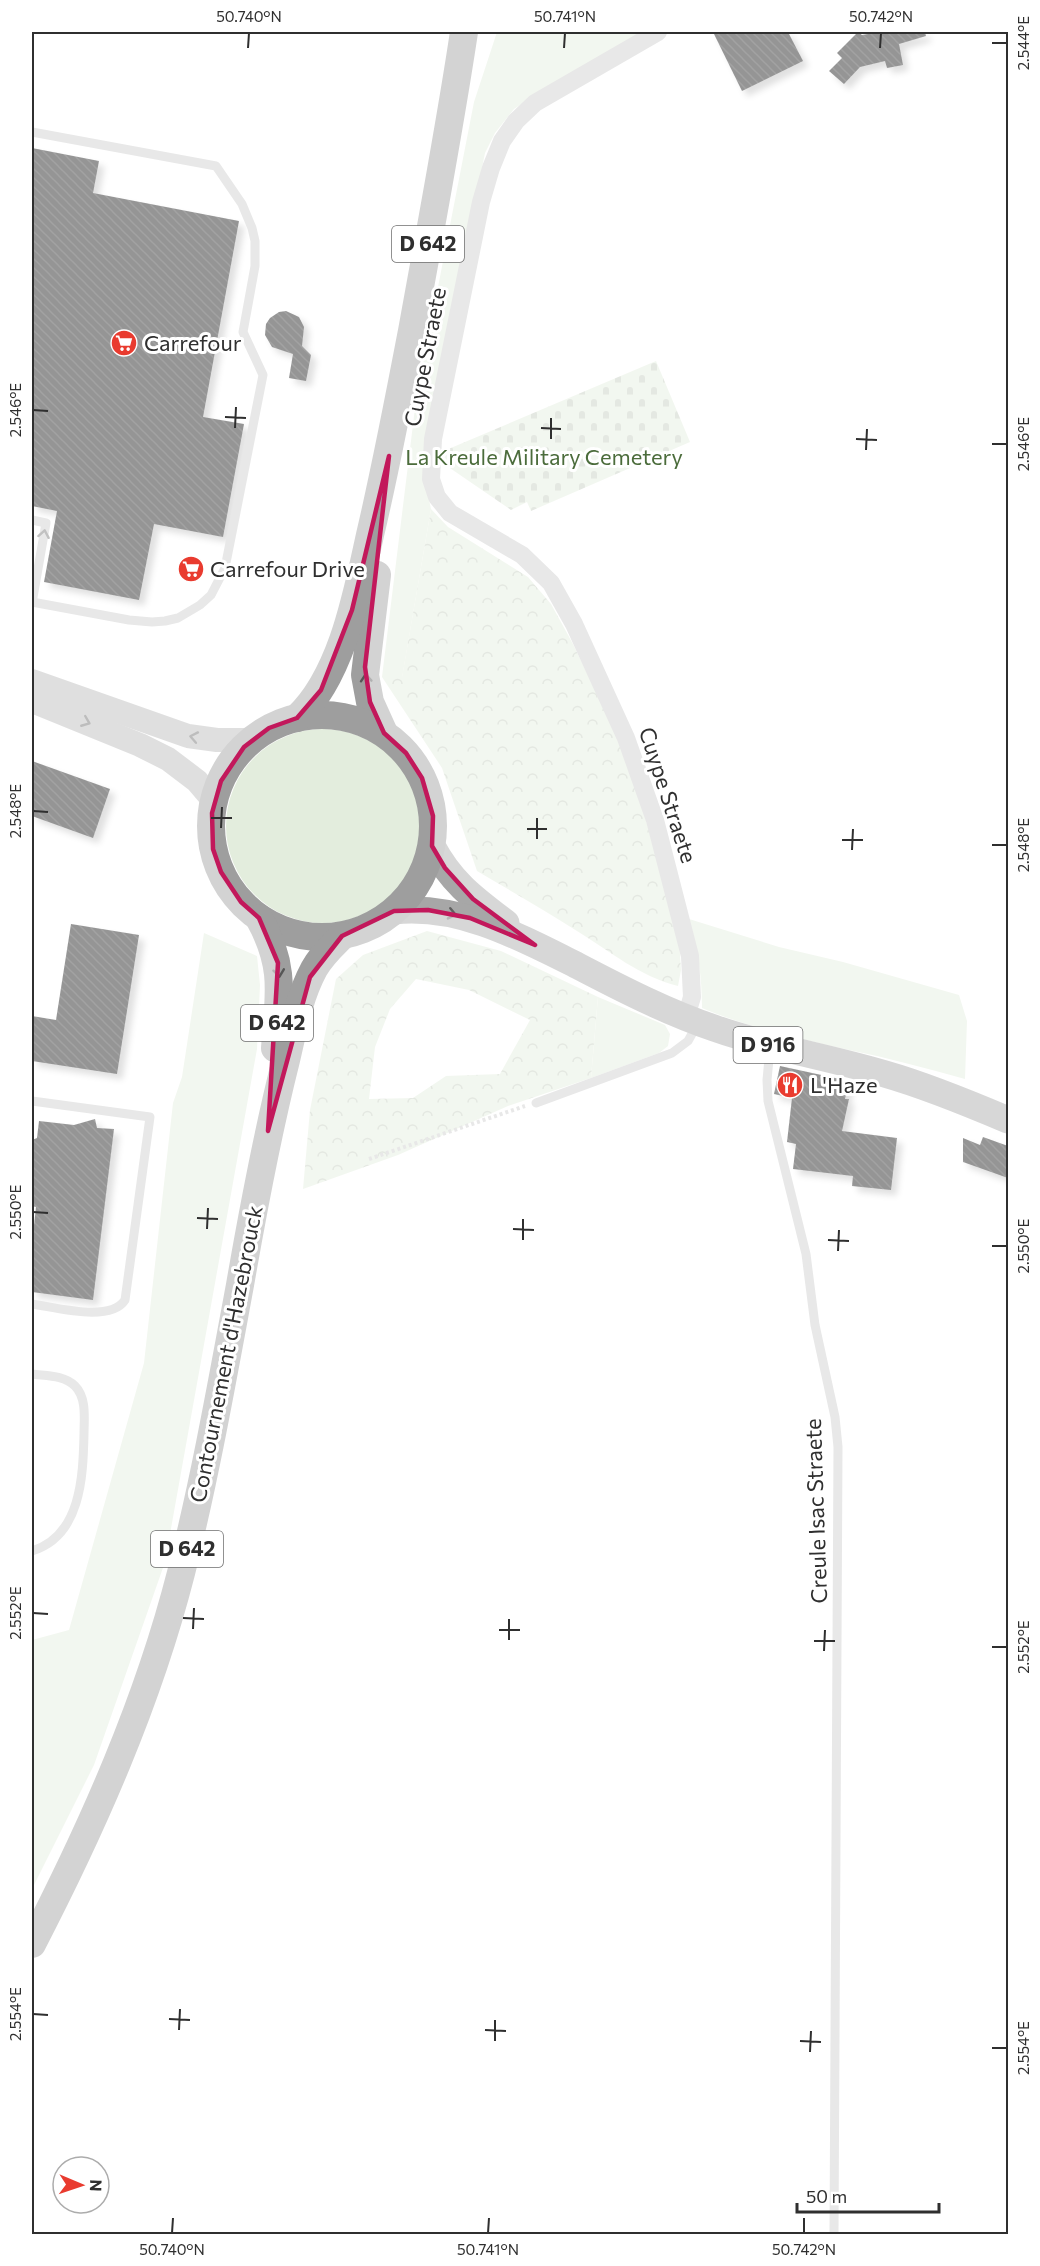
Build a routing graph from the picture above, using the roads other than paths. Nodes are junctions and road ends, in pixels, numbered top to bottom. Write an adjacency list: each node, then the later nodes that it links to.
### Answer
1 (464, 32): 4 (highway, D 642)
2 (658, 32): 18 (street, Cuype Straete)
3 (32, 132): 6 (lane)
4 (389, 456): 9 (highway, D 642); 10 (highway, D 642, one-way to 4)
5 (32, 520): 6 (lane, one-way to 5)
6 (32, 602)
7 (32, 681): 11 (main road, one-way to 7)
8 (32, 701): 12 (main road, one-way to 12)
9 (297, 718): 10 (highway); 11 (highway)
10 (384, 733): 13 (highway)
11 (253, 740): 12 (highway)
12 (214, 801): 15 (highway)
13 (432, 846): 14 (highway); 17 (main road)
14 (394, 911): 16 (highway); 17 (main road, one-way to 17)
15 (259, 918): 16 (highway); 23 (highway, Contournement d'Hazebrouck / D 642, one-way to 23)
16 (342, 936): 23 (highway, Contournement d'Hazebrouck / D 642)
17 (536, 945): 18 (main road, D 916)
18 (692, 1020): 19 (main road, D 916); 21 (lane)
19 (770, 1045): 22 (main road, D 916); 28 (lane, Creule Isac Straete)
20 (32, 1101): 24 (lane)
21 (536, 1102)
22 (1008, 1120)
23 (268, 1131): 27 (highway, Contournement d'Hazebrouck / D 642)
24 (32, 1304)
25 (32, 1374): 26 (lane)
26 (32, 1551)
27 (32, 1944)
28 (834, 2235)

